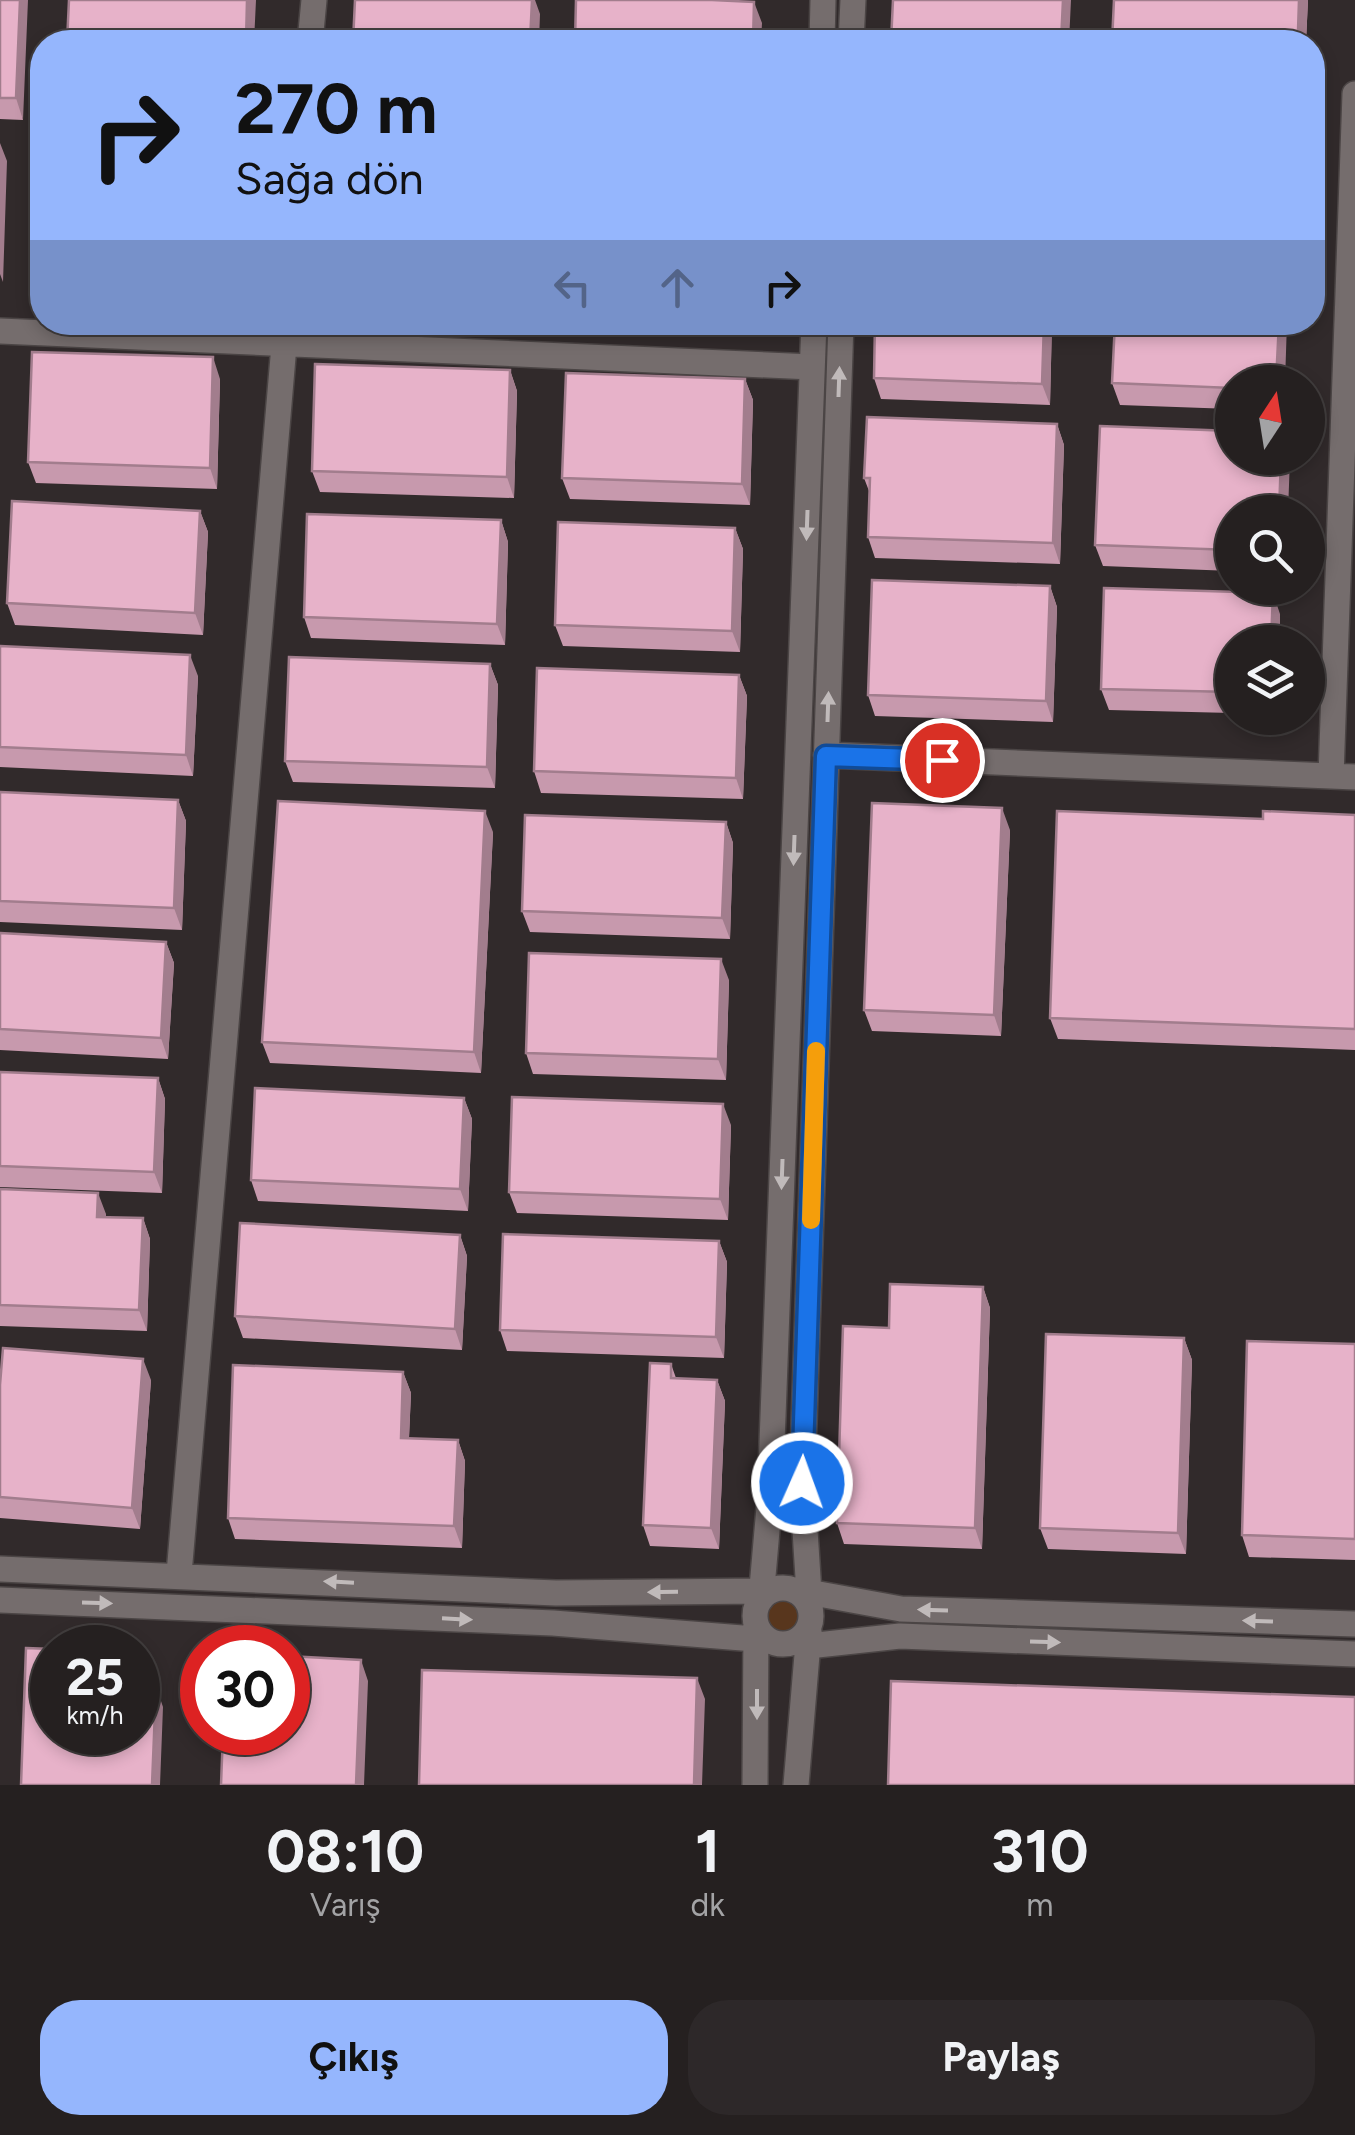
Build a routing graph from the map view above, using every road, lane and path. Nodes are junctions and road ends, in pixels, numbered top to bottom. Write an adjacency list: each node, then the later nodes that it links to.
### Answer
1 (314, 0): 4 (street)
2 (823, 0): 5 (street)
3 (853, 0): 6 (street)
4 (311, 30)
5 (822, 30)
6 (852, 30)
7 (1355, 94): 16 (street)
8 (0, 331): 9 (street)
9 (30, 331)
10 (286, 335): 18 (street)
11 (331, 335): 14 (street)
12 (813, 335): 14 (street)
13 (841, 335): 15 (street, one-way to 13)
14 (812, 367): 20 (street, one-way to 20)
15 (826, 756): 16 (street); 21 (street)
16 (1343, 777)
17 (0, 1569): 18 (street)
18 (179, 1574): 20 (street, one-way to 18)
19 (0, 1600): 20 (street, one-way to 20)
20 (758, 1613): 21 (street); 21 (street); 24 (street, one-way to 24)
21 (809, 1618): 22 (street, one-way to 21); 23 (street, one-way to 23); 25 (street)
22 (1355, 1624)
23 (1355, 1654)
24 (755, 1785)
25 (796, 1785)

